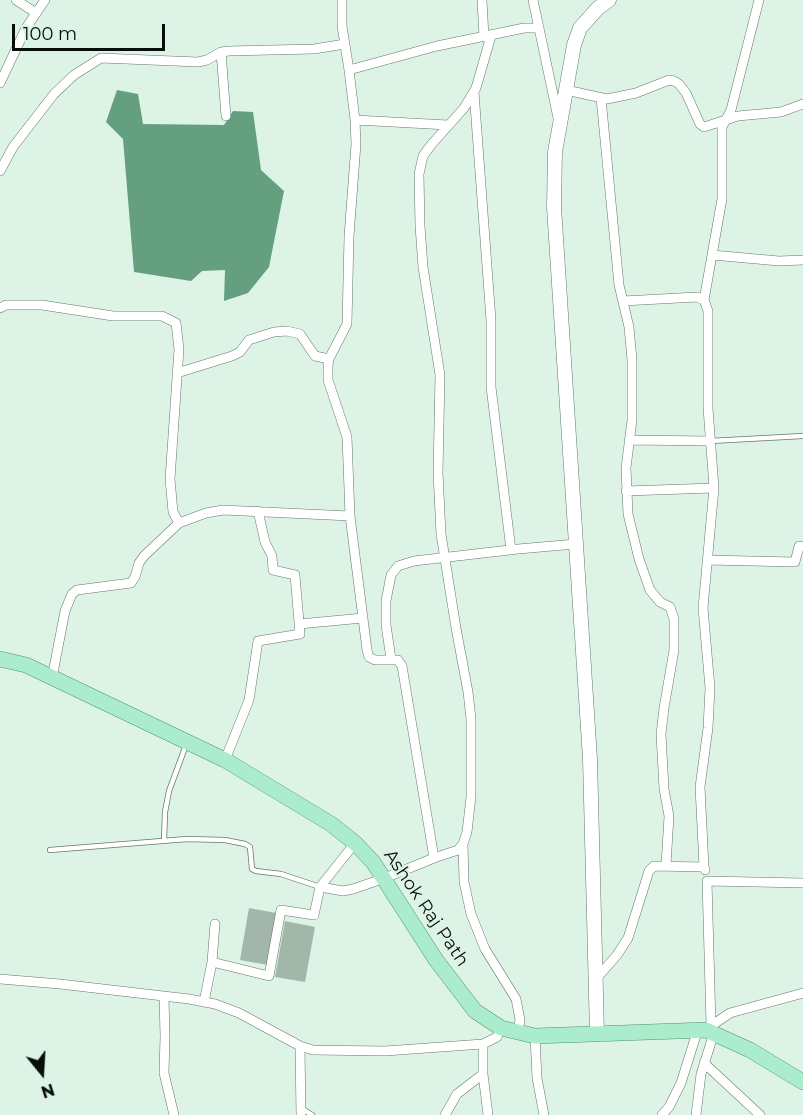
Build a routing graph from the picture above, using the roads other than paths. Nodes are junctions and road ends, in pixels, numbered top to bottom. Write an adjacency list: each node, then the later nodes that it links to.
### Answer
1 (16, 0): 8 (street)
2 (45, 0): 8 (street)
3 (342, 0): 11 (street)
4 (482, 0): 10 (street)
5 (533, 0): 9 (street)
6 (609, 0): 15 (main road)
7 (759, 0): 20 (street)
8 (36, 13): 14 (street)
9 (539, 28): 10 (street); 23 (street)
10 (487, 37): 13 (street); 16 (street)
11 (345, 44): 12 (street); 13 (street)
12 (221, 52): 19 (street); 24 (street)
13 (349, 70): 21 (street)
14 (0, 83)
15 (566, 90): 17 (street); 23 (main road)
16 (474, 92): 22 (street); 42 (street)
17 (601, 98): 20 (street); 28 (street)
18 (803, 104): 20 (street)
19 (226, 116)
20 (726, 119): 25 (street)
21 (355, 120): 22 (street); 30 (street)
22 (448, 125): 43 (street)
23 (560, 126): 40 (main road)
24 (0, 171)
25 (712, 255): 26 (street); 27 (street)
26 (803, 260)
27 (704, 300): 28 (street); 34 (street)
28 (623, 301): 33 (street)
29 (0, 308): 31 (street)
30 (329, 359): 31 (street); 38 (street)
31 (177, 373): 39 (street)
32 (803, 436): 34 (lane)
33 (629, 440): 34 (street); 36 (street)
34 (710, 441): 35 (street)
35 (714, 488): 36 (street); 44 (street)
36 (627, 490): 57 (street)
37 (258, 511): 38 (street); 39 (street); 46 (street)
38 (350, 516): 45 (street)
39 (179, 523): 49 (street)
40 (576, 544): 42 (street); 66 (main road)
41 (803, 547): 44 (street)
42 (511, 550): 43 (street)
43 (445, 558): 48 (street); 54 (street)
44 (708, 561): 58 (street)
45 (363, 618): 46 (street); 48 (street)
46 (299, 624): 51 (street)
47 (0, 659): 49 (main road, Ashok Raj Path)
48 (391, 659): 56 (street)
49 (52, 678): 50 (main road, Ashok Raj Path)
50 (187, 742): 51 (main road, Ashok Raj Path); 52 (lane)
51 (225, 760): 53 (main road, Ashok Raj Path)
52 (164, 841): 55 (lane); 62 (lane)
53 (356, 843): 59 (main road, Ashok Raj Path); 62 (street)
54 (464, 844): 56 (street); 72 (street)
55 (50, 850)
56 (434, 858): 59 (street)
57 (666, 865): 58 (street); 66 (street)
58 (704, 867): 60 (street)
59 (385, 878): 62 (street); 70 (main road, Ashok Raj Path)
60 (707, 881): 61 (street); 71 (street)
61 (803, 883)
62 (320, 887): 64 (street)
63 (215, 924): 64 (street)
64 (212, 962): 69 (street)
65 (0, 979): 68 (street)
66 (596, 979): 73 (main road)
67 (803, 993): 71 (street)
68 (164, 997): 69 (street); 81 (street)
69 (204, 1002): 76 (street)
70 (501, 1028): 72 (main road, Ashok Raj Path); 75 (street)
71 (707, 1029): 73 (main road, Ashok Raj Path); 77 (street); 79 (main road, Ashok Raj Path); 86 (street)
72 (518, 1033): 74 (main road, Ashok Raj Path)
73 (597, 1034): 74 (main road, Ashok Raj Path)
74 (535, 1036): 85 (street)
75 (483, 1044): 76 (street); 78 (street)
76 (300, 1046): 80 (street)
77 (704, 1063): 87 (street); 88 (street)
78 (483, 1074): 83 (street); 84 (street)
79 (803, 1082)
80 (301, 1112): 82 (lane)
81 (174, 1115)
82 (312, 1115)
83 (445, 1115)
84 (488, 1115)
85 (544, 1115)
86 (662, 1115)
87 (696, 1115)
88 (760, 1115)

